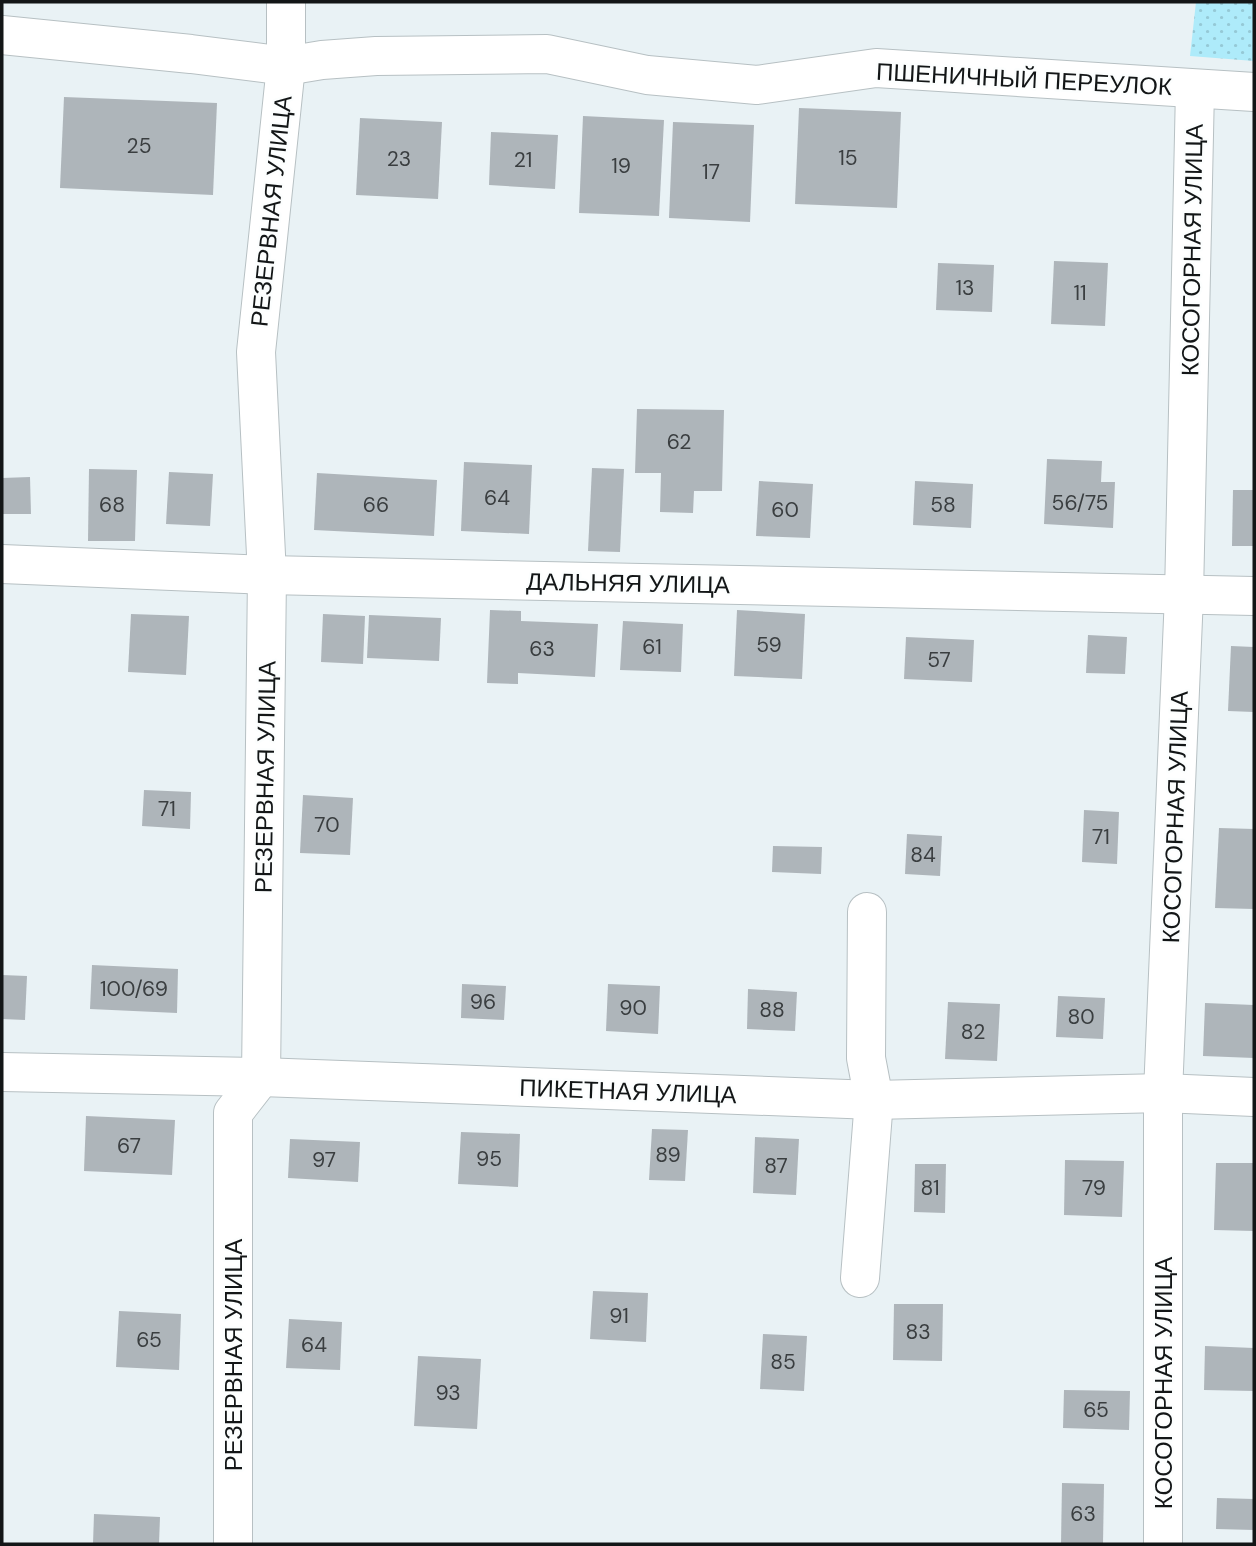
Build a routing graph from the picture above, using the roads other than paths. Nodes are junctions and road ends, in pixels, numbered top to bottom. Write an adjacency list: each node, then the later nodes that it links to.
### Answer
1 (286, 2): 3 (street, РЕЗЕРВНАЯ УЛИЦА)
2 (2, 35): 3 (street, ПШЕНИЧНЫЙ ПЕРЕУЛОК)
3 (286, 66): 4 (street, ПШЕНИЧНЫЙ ПЕРЕУЛОК); 7 (street, РЕЗЕРВНАЯ УЛИЦА)
4 (1195, 89): 5 (street, ПШЕНИЧНЫЙ ПЕРЕУЛОК); 8 (street, КОСОГОРНАЯ УЛИЦА)
5 (1254, 92)
6 (2, 564): 7 (street, ДАЛЬНЯЯ УЛИЦА)
7 (267, 575): 8 (street, ДАЛЬНЯЯ УЛИЦА); 12 (street, РЕЗЕРВНАЯ УЛИЦА)
8 (1184, 595): 9 (street, ДАЛЬНЯЯ УЛИЦА); 13 (street, КОСОГОРНАЯ УЛИЦА)
9 (1254, 596)
10 (867, 912): 15 (street)
11 (2, 1072): 12 (street, ПИКЕТНАЯ УЛИЦА)
12 (261, 1077): 15 (street, ПИКЕТНАЯ УЛИЦА); 17 (street, РЕЗЕРВНАЯ УЛИЦА)
13 (1163, 1093): 14 (street, ПИКЕТНАЯ УЛИЦА); 15 (street, ПИКЕТНАЯ УЛИЦА); 18 (street, КОСОГОРНАЯ УЛИЦА)
14 (1254, 1097)
15 (874, 1100): 16 (street)
16 (860, 1278)
17 (233, 1544)
18 (1163, 1544)

